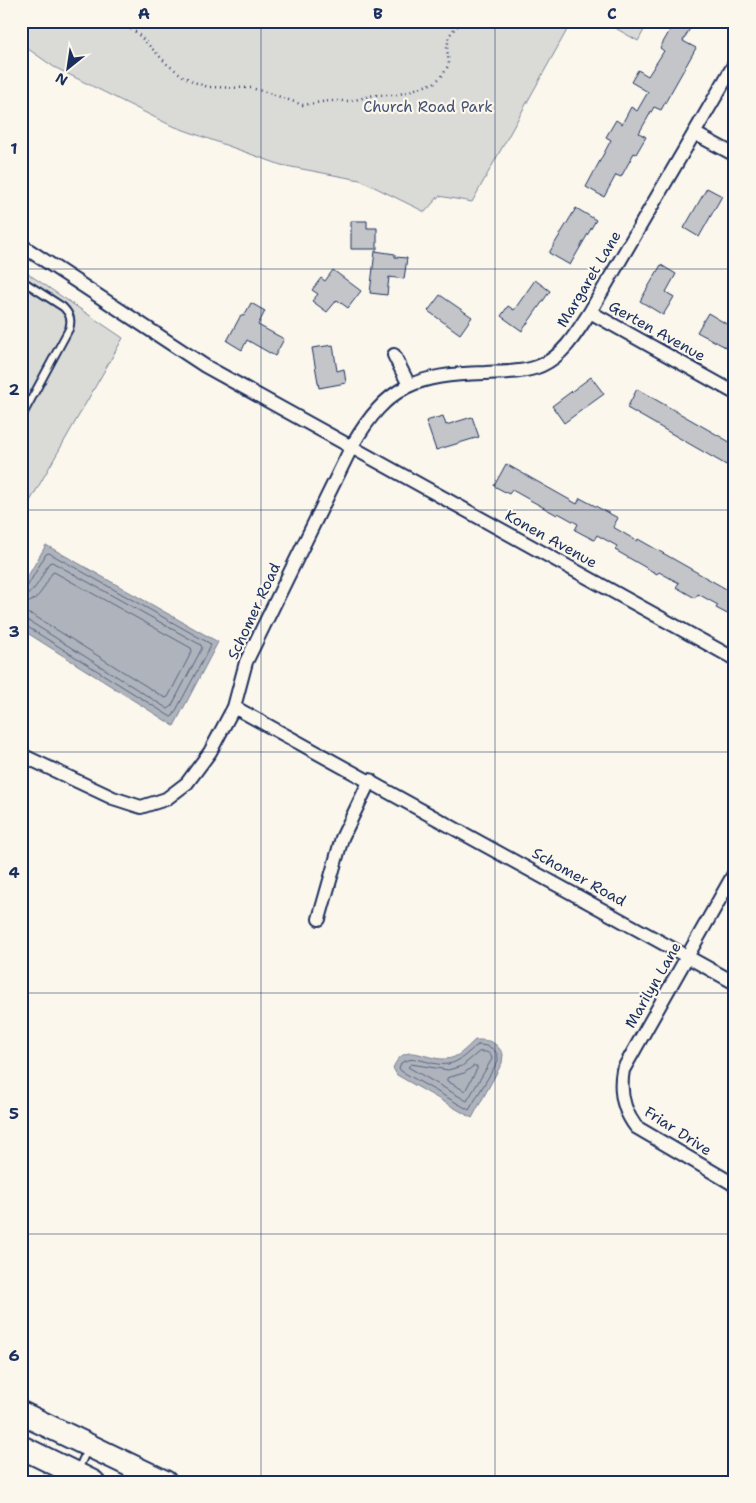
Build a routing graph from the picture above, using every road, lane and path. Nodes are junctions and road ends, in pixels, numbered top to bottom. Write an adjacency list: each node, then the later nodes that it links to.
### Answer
1 (118, 21): 2 (path)
2 (464, 21)
3 (735, 63): 4 (street, Margaret Lane)
4 (694, 133): 5 (street); 8 (street, Margaret Lane)
5 (735, 155)
6 (21, 246): 13 (street)
7 (21, 280): 12 (lane)
8 (590, 312): 10 (street, Margaret Lane); 11 (street, Gerten Avenue)
9 (394, 355): 10 (street)
10 (409, 385): 13 (street, Margaret Lane)
11 (735, 393)
12 (21, 418)
13 (352, 446): 14 (street, Konen Avenue); 15 (street, Schomer Road)
14 (735, 659)
15 (234, 707): 16 (street); 17 (street, Schomer Road)
16 (26, 757)
17 (370, 780): 19 (street); 20 (street, Schomer Road)
18 (735, 872): 20 (street, Marilyn Lane)
19 (319, 919)
20 (688, 957): 21 (street, Schomer Road); 22 (street, Marilyn Lane)
21 (735, 983)
22 (630, 1118): 23 (street, Friar Drive)
23 (735, 1185)
24 (21, 1413): 25 (highway)
25 (89, 1446): 27 (lane); 28 (highway)
26 (21, 1447): 27 (highway)
27 (85, 1478)
28 (165, 1482)

